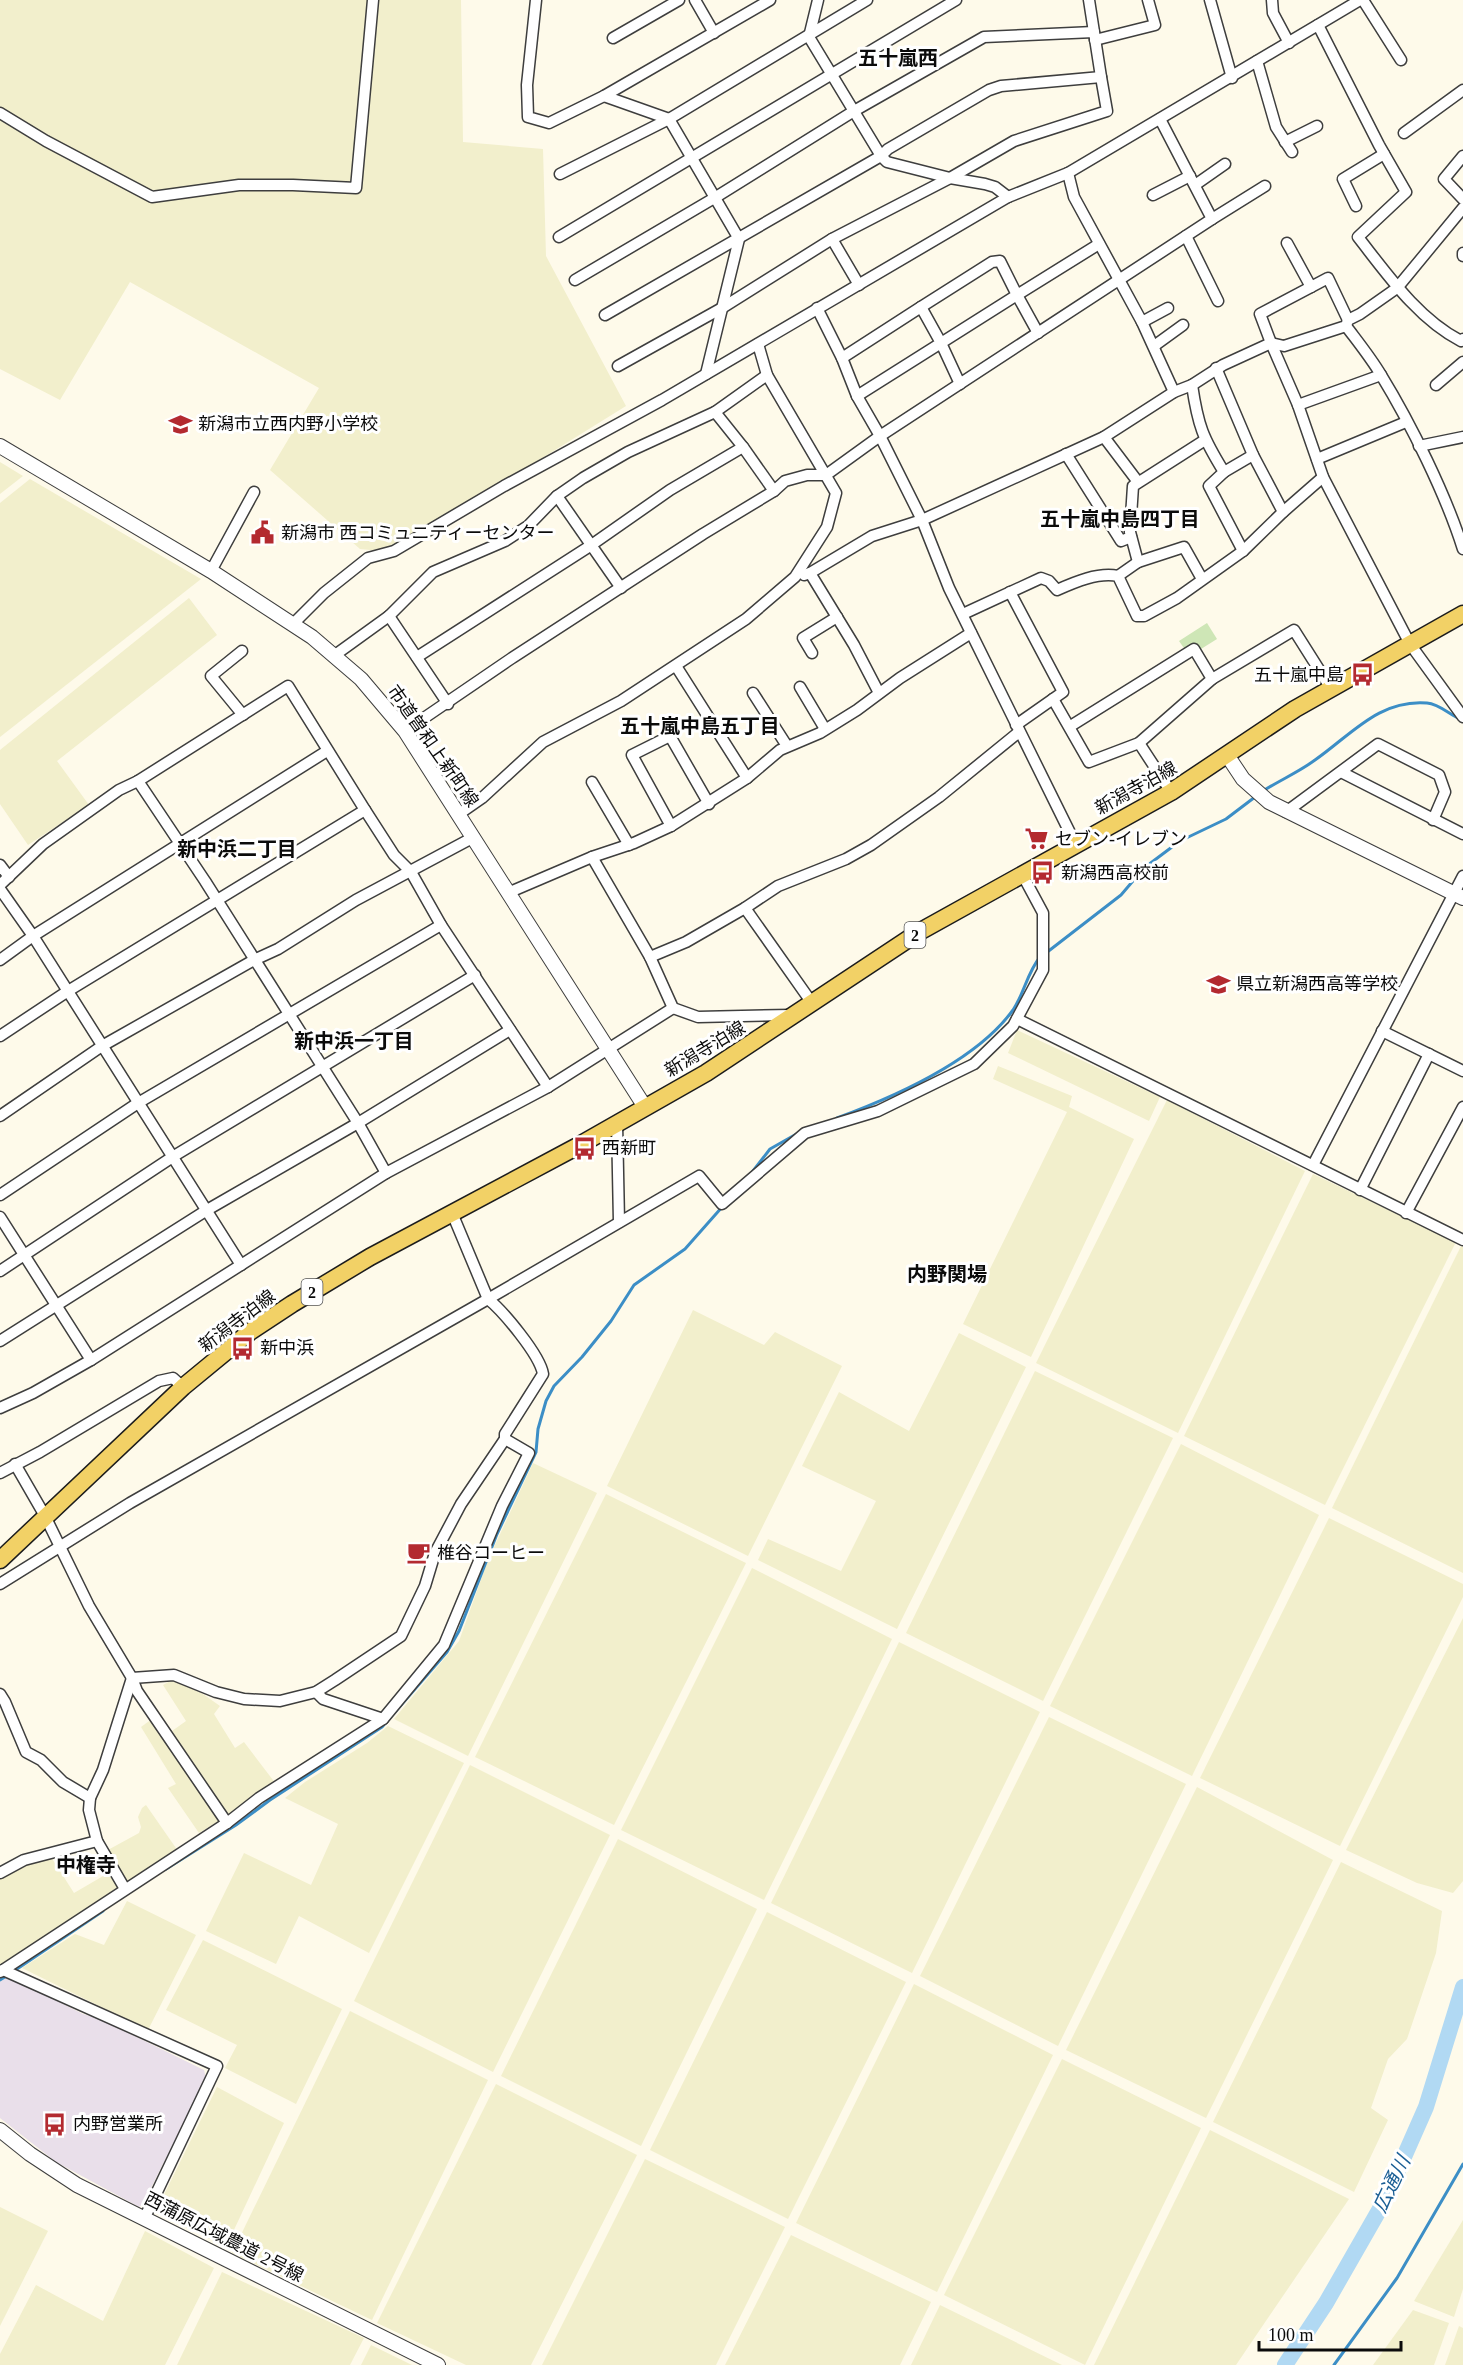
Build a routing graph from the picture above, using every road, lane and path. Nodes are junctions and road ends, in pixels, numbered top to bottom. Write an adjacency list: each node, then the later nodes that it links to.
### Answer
1 (373, 0): 28 (street)
2 (536, 0): 26 (street)
3 (679, 0): 18 (street)
4 (694, 0): 15 (street)
5 (770, 0): 15 (street)
6 (818, 0): 17 (street)
7 (867, 0): 17 (street)
8 (956, 0): 22 (street)
9 (1089, 0): 16 (street)
10 (1148, 0): 16 (street)
11 (1210, 0): 24 (street)
12 (1272, 0): 19 (street)
13 (1362, 0): 14 (street); 20 (street)
14 (1318, 25): 19 (street); 35 (street)
15 (714, 33): 26 (street)
16 (1094, 36): 23 (street); 27 (street)
17 (809, 37): 22 (street); 29 (street)
18 (613, 38)
19 (1289, 43): 21 (street)
20 (1401, 60)
21 (1257, 61): 24 (street); 33 (street)
22 (832, 75): 27 (street); 38 (street)
23 (1101, 77): 36 (street); 42 (street)
24 (1232, 78): 30 (street)
25 (1463, 90): 32 (street)
26 (604, 96): 29 (street)
27 (854, 111): 36 (street); 46 (street)
28 (0, 113)
29 (669, 119): 38 (street); 40 (street)
30 (1160, 119): 41 (street); 43 (street)
31 (1317, 126): 33 (street)
32 (1404, 133)
33 (1285, 141): 34 (street)
34 (1292, 152)
35 (1384, 154): 49 (street); 62 (street)
36 (881, 156): 42 (street); 54 (street)
37 (1463, 156): 48 (street)
38 (693, 159): 46 (street); 53 (street)
39 (1225, 164): 43 (street)
40 (560, 174)
41 (1068, 174): 47 (street); 57 (street)
42 (950, 178): 47 (street); 55 (street)
43 (1192, 181): 45 (street); 51 (street)
44 (1265, 186): 51 (street)
45 (1153, 195)
46 (716, 197): 54 (street); 58 (street)
47 (1008, 197): 60 (street)
48 (1463, 199)
49 (1356, 206)
50 (1463, 208): 62 (street)
51 (1212, 219): 52 (street)
52 (1186, 236): 59 (street); 64 (street)
53 (559, 237)
54 (739, 238): 66 (street); 69 (street)
55 (832, 239): 60 (street); 66 (street)
56 (1287, 243): 61 (street)
57 (1099, 244): 59 (street); 63 (street)
58 (575, 280)
59 (1118, 280): 70 (street); 73 (street)
60 (858, 285): 67 (street)
61 (1311, 287): 71 (street); 76 (street)
62 (1397, 288): 71 (street); 74 (street)
63 (1017, 295): 65 (street); 73 (street); 75 (street)
64 (1218, 301)
65 (921, 307): 75 (street); 79 (street)
66 (722, 308): 81 (street); 83 (street)
67 (817, 308): 77 (street); 79 (street)
68 (1168, 308): 70 (street)
69 (605, 315)
70 (1142, 322): 78 (street)
71 (1347, 323): 76 (street); 85 (street)
72 (1183, 325): 78 (street)
73 (1038, 333): 86 (street)
74 (1462, 341)
75 (941, 343): 86 (street); 90 (street)
76 (1270, 343): 82 (street); 91 (street)
77 (758, 344): 83 (street); 84 (street)
78 (1154, 346): 89 (street)
79 (842, 358): 90 (street)
80 (1463, 362): 87 (street)
81 (618, 366)
82 (1216, 368): 88 (street); 102 (street)
83 (706, 374): 129 (street)
84 (767, 375): 92 (street); 105 (street)
85 (1381, 375): 91 (street); 93 (street)
86 (960, 384): 94 (street)
87 (1436, 385)
88 (1192, 386): 89 (street); 97 (street)
89 (1174, 392): 95 (street)
90 (857, 396): 94 (street)
91 (1298, 405): 103 (street)
92 (715, 412): 100 (street); 110 (street)
93 (1406, 422): 99 (street); 103 (street)
94 (880, 436): 105 (street); 112 (street)
95 (1104, 437): 101 (street); 107 (street)
96 (1463, 437): 99 (street)
97 (1204, 440): 104 (street); 107 (street)
98 (0, 446): 118 (street, 市道曽和上新町線)
99 (1419, 446): 115 (street)
100 (743, 447): 108 (street); 114 (street)
101 (1066, 454): 112 (street); 113 (street)
102 (1252, 455): 104 (street); 111 (street)
103 (1317, 459): 106 (street)
104 (1224, 472): 116 (street)
105 (826, 475): 108 (street); 121 (street)
106 (1323, 477): 111 (street); 131 (street)
107 (1138, 482): 113 (street)
108 (774, 491): 123 (street)
109 (254, 492): 118 (street)
110 (557, 496): 114 (street); 127 (street)
111 (1283, 512): 116 (street)
112 (922, 520): 119 (street); 125 (street)
113 (1131, 537): 117 (street)
114 (590, 546): 123 (street); 135 (street)
115 (1463, 549)
116 (1243, 551): 122 (street)
117 (1138, 562): 120 (street); 122 (street)
118 (211, 571): 129 (street, 市道曽和上新町線)
119 (810, 573): 121 (street); 128 (street)
120 (1118, 576): 122 (street); 124 (street)
121 (795, 577): 136 (street)
122 (1202, 579)
123 (621, 588): 143 (street)
124 (1011, 592): 125 (street); 142 (street)
125 (963, 614): 130 (street)
126 (1463, 614): 131 (main road, 新潟寺泊線 / 2)
127 (389, 616): 134 (street); 135 (street)
128 (837, 617): 133 (street); 141 (street)
129 (293, 624): 134 (street, 市道曽和上新町線)
130 (971, 633): 141 (street); 147 (street)
131 (1410, 644): 139 (main road, 新潟寺泊線 / 2); 145 (street)
132 (242, 651): 144 (street)
133 (812, 653)
134 (335, 655): 149 (street, 市道曽和上新町線)
135 (417, 657): 143 (street)
136 (676, 666): 155 (street); 162 (street)
137 (1212, 678): 139 (street); 146 (street); 150 (street)
138 (800, 687): 148 (street)
139 (1330, 687): 153 (main road, 新潟寺泊線 / 2)
140 (753, 693): 151 (street)
141 (879, 693): 148 (street)
142 (1053, 699): 146 (street); 147 (street)
143 (448, 704): 149 (street)
144 (243, 715): 152 (street); 156 (street)
145 (1463, 717)
146 (1069, 727): 150 (street)
147 (1018, 728): 169 (street); 181 (street)
148 (825, 729): 151 (street)
149 (405, 731): 162 (street, 市道曽和上新町線)
150 (1139, 743): 158 (street)
151 (787, 746): 155 (street)
152 (327, 752): 160 (street); 167 (street)
153 (1227, 755): 158 (main road, 新潟寺泊線 / 2); 161 (street)
154 (1341, 772): 161 (street); 163 (street); 163 (street)
155 (747, 778): 159 (street)
156 (138, 781): 167 (street); 175 (street)
157 (592, 782): 168 (street)
158 (1171, 792): 169 (main road, 新潟寺泊線 / 2)
159 (709, 804): 164 (street); 164 (street)
160 (365, 810): 172 (street); 180 (street)
161 (1286, 812): 179 (street)
162 (459, 814): 166 (street, 市道曽和上新町線)
163 (1433, 820): 165 (street)
164 (670, 826): 168 (street)
165 (1463, 834)
166 (474, 837): 172 (street); 178 (street, 市道曽和上新町線)
167 (180, 844): 180 (street); 183 (street)
168 (629, 845): 170 (street)
169 (1076, 845): 173 (main road, 新潟寺泊線 / 2)
170 (592, 857): 178 (street); 184 (street)
171 (0, 865): 175 (street)
172 (411, 872): 182 (street); 186 (street)
173 (1022, 874): 189 (main road, 新潟寺泊線 / 2); 193 (street)
174 (1463, 876): 179 (street)
175 (9, 877): 176 (street)
176 (0, 885)
177 (0, 890): 183 (street)
178 (510, 892): 198 (street, 市道曽和上新町線)
179 (1458, 895): 195 (street)
180 (218, 901): 186 (street); 188 (street)
181 (745, 908): 184 (street); 189 (street)
182 (441, 925): 187 (street); 191 (street)
183 (33, 936): 185 (street); 188 (street)
184 (650, 957): 190 (street)
185 (0, 960)
186 (254, 960): 191 (street); 197 (street)
187 (475, 975): 194 (street); 200 (street)
188 (68, 991): 196 (street); 197 (street)
189 (812, 1003): 192 (main road, 新潟寺泊線 / 2)
190 (673, 1008): 192 (street); 198 (street)
191 (289, 1014): 200 (street); 203 (street)
192 (794, 1015): 204 (main road, 新潟寺泊線 / 2)
193 (1017, 1019): 210 (street); 218 (street)
194 (510, 1030): 202 (street); 207 (street)
195 (1382, 1031): 199 (street); 210 (street)
196 (0, 1036)
197 (102, 1046): 203 (street); 206 (street)
198 (608, 1048): 202 (street); 204 (street, 市道曽和上新町線)
199 (1429, 1054): 201 (street); 212 (street)
200 (322, 1067): 207 (street); 209 (street)
201 (1463, 1071)
202 (548, 1087): 211 (street)
203 (138, 1103): 209 (street); 213 (street)
204 (645, 1107): 208 (main road, 新潟寺泊線 / 2)
205 (1463, 1107): 216 (street)
206 (0, 1116)
207 (358, 1123): 211 (street); 214 (street)
208 (617, 1123): 215 (main road, 新潟寺泊線 / 2); 218 (street)
209 (174, 1156): 214 (street); 220 (street)
210 (1313, 1165): 212 (street)
211 (386, 1173): 221 (street)
212 (1360, 1190): 216 (street)
213 (0, 1195)
214 (207, 1210): 221 (street); 224 (street)
215 (452, 1213): 223 (street); 227 (main road, 新潟寺泊線 / 2)
216 (1406, 1213): 219 (street)
217 (0, 1217): 220 (street)
218 (619, 1222): 223 (street)
219 (1462, 1238)
220 (25, 1254): 222 (street); 224 (street)
221 (241, 1265): 226 (street)
222 (0, 1270)
223 (488, 1299): 229 (street); 233 (street)
224 (57, 1305): 225 (street); 226 (street)
225 (0, 1341)
226 (91, 1360): 228 (street)
227 (183, 1387): 230 (street); 232 (main road, 新潟寺泊線 / 2)
228 (0, 1408)
229 (505, 1440): 237 (street); 239 (street)
230 (15, 1464): 231 (street); 232 (street)
231 (0, 1473)
232 (45, 1516): 233 (street); 234 (main road, 新潟寺泊線 / 2)
233 (60, 1547): 235 (street); 236 (street)
234 (0, 1560)
235 (0, 1584)
236 (132, 1678): 237 (street); 240 (street); 241 (street)
237 (316, 1692): 239 (street)
238 (0, 1694): 240 (street)
239 (383, 1719): 241 (street)
240 (90, 1798): 242 (street)
241 (227, 1823): 244 (street)
242 (97, 1841): 243 (street); 244 (street)
243 (0, 1873)
244 (125, 1889): 245 (street)
245 (2, 1971): 247 (street)
246 (0, 2130): 247 (street, 西蒲原広域農道 2号線)
247 (145, 2217): 248 (street, 西蒲原広域農道 2号線)
248 (438, 2365)

